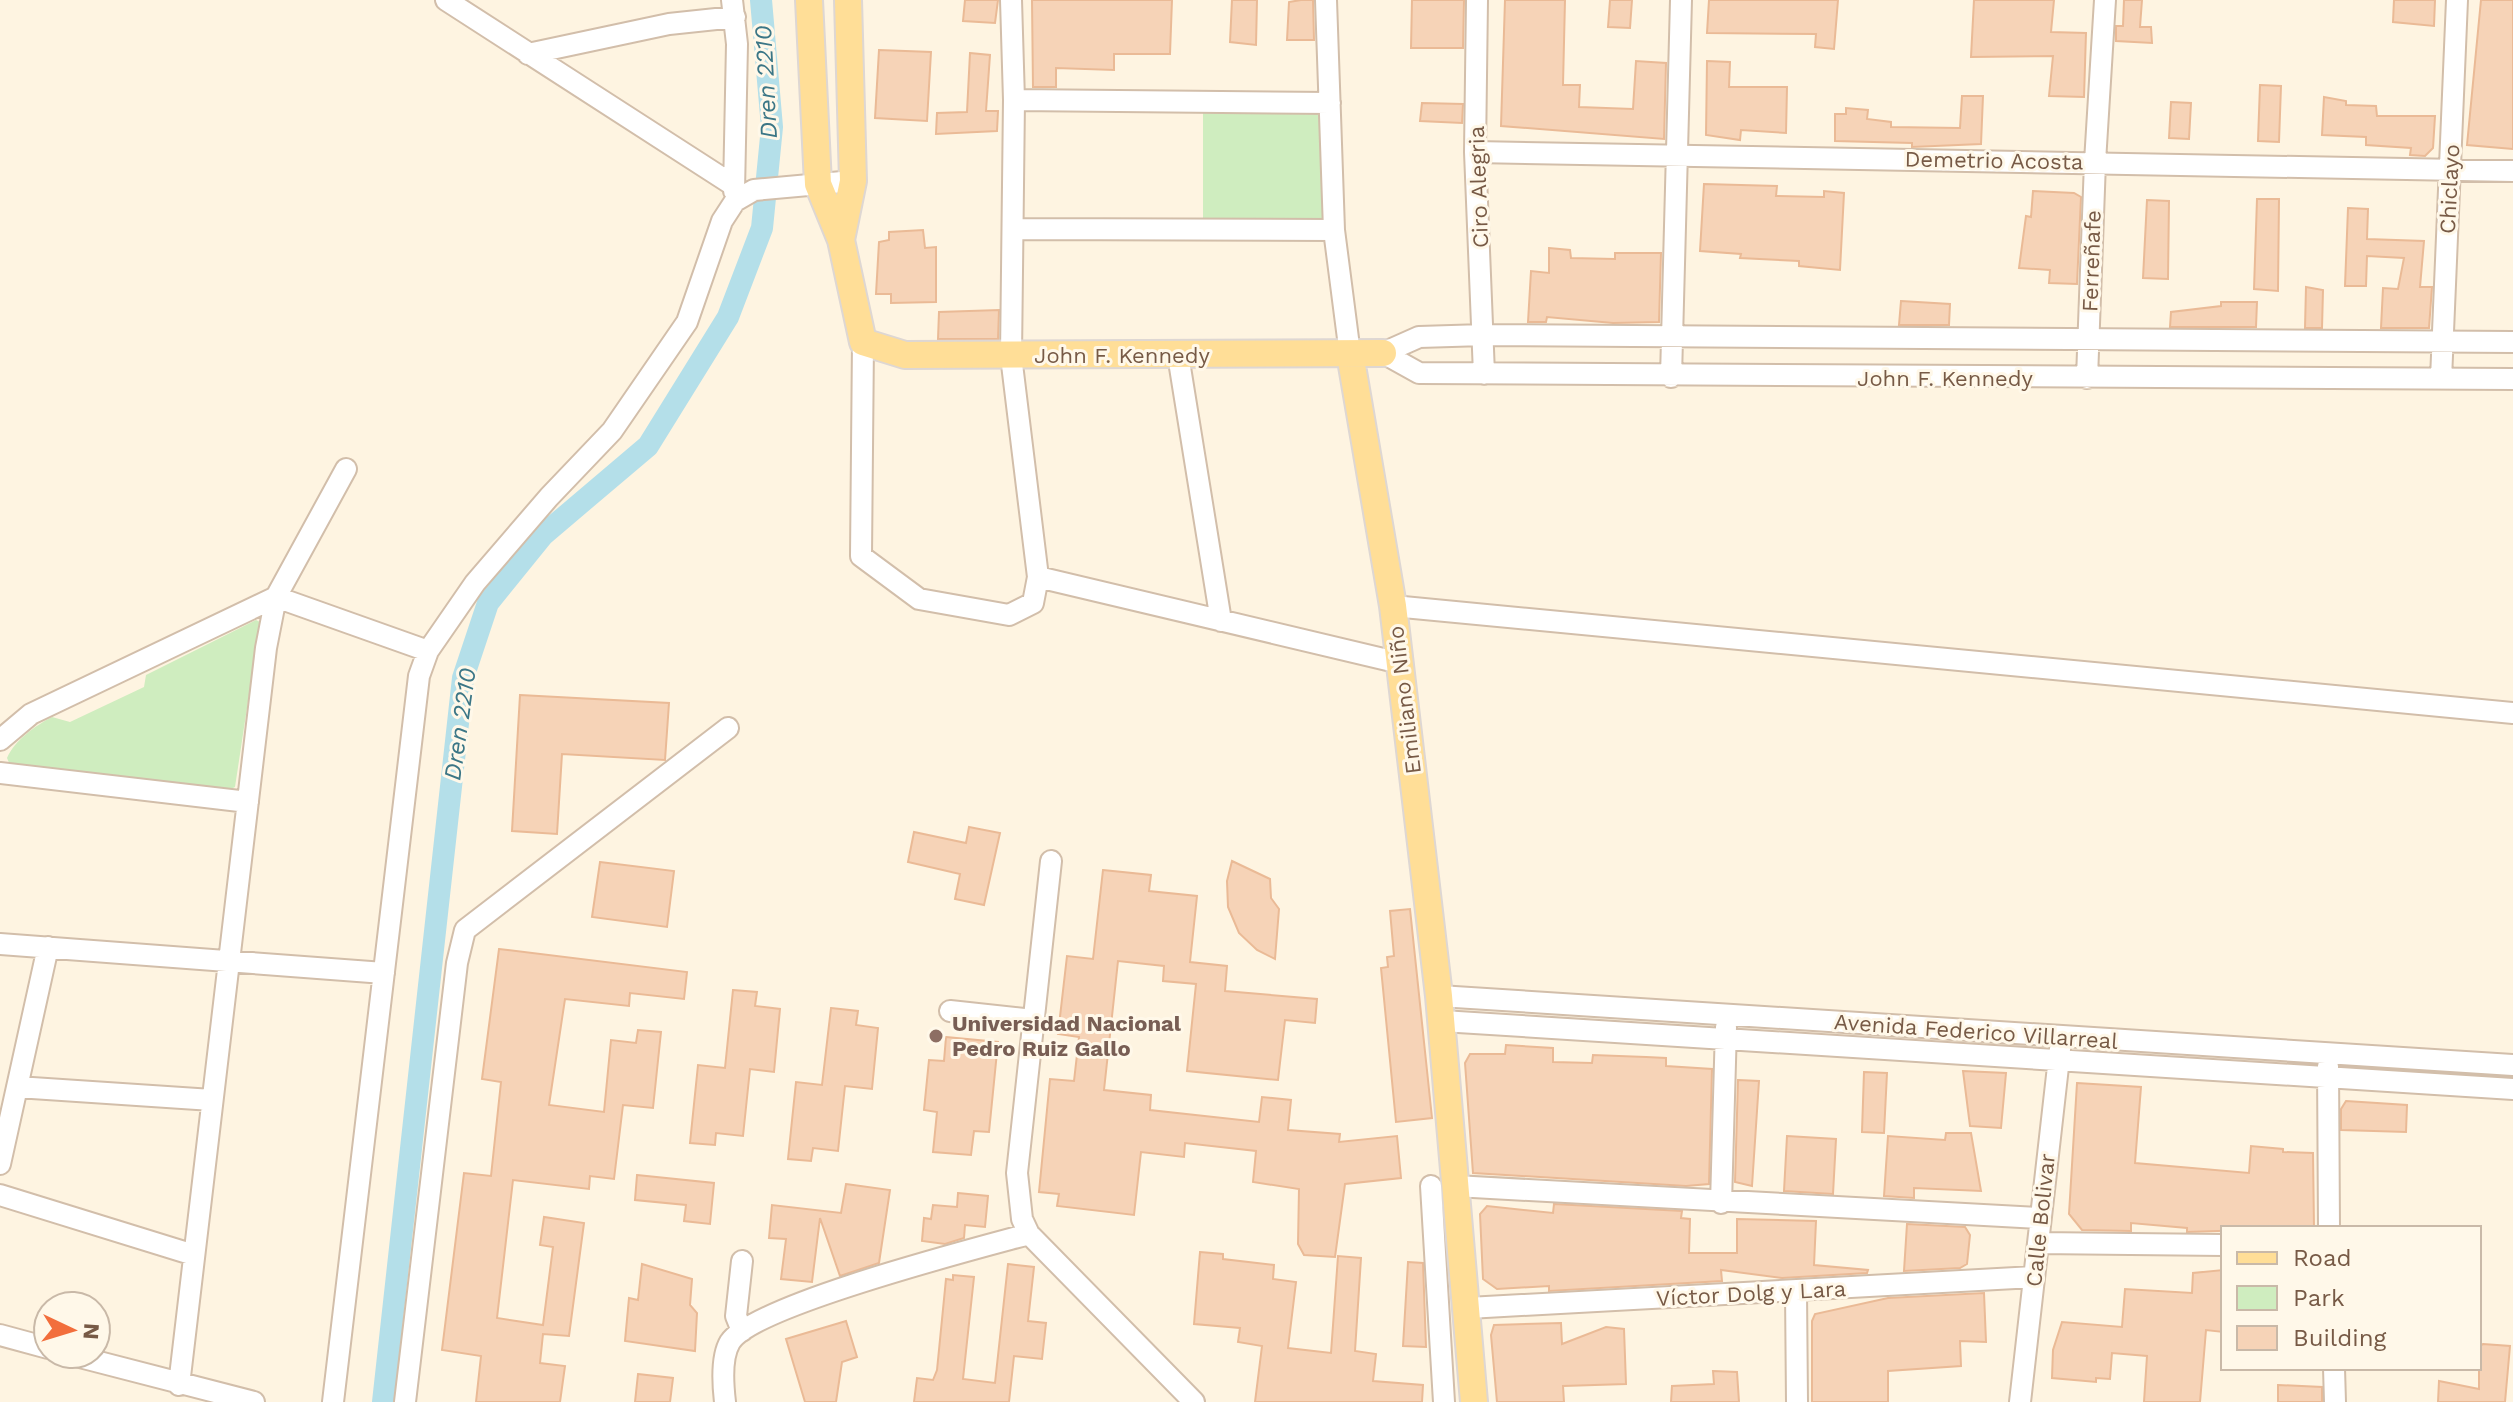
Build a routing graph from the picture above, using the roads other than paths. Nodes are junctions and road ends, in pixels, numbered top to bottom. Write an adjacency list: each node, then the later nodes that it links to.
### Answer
1 (446, 0): 11 (street)
2 (809, 0): 20 (main road)
3 (848, 0): 19 (main road)
4 (1011, 0): 12 (street)
5 (1326, 0): 13 (street, Emiliano Niño)
6 (1477, 0): 14 (street, Ciro Alegria)
7 (1681, 0): 15 (street)
8 (2105, 0): 16 (street, Ferreñafe)
9 (2457, 0): 17 (street, Chiclayo)
10 (733, 8): 11 (street); 21 (street)
11 (528, 54): 21 (street)
12 (1014, 100): 13 (street); 22 (street)
13 (1330, 103): 23 (street, Emiliano Niño)
14 (1475, 152): 15 (street, Demetrio Acosta); 25 (street, Ciro Alegria)
15 (1677, 153): 16 (street, Demetrio Acosta); 26 (street)
16 (2095, 162): 17 (street, Demetrio Acosta); 27 (street, Ferreñafe)
17 (2450, 170): 18 (street, Demetrio Acosta); 30 (street, Chiclayo)
18 (2513, 171)
19 (853, 181): 20 (street); 24 (main road)
20 (818, 184): 21 (street); 24 (main road)
21 (734, 193): 45 (street)
22 (1014, 229): 23 (street); 34 (street)
23 (1334, 230): 32 (street, Emiliano Niño)
24 (841, 240): 28 (main road)
25 (1484, 335): 26 (street, John F. Kennedy); 31 (street, John F. Kennedy); 35 (street, Ciro Alegria)
26 (1672, 337): 27 (street, John F. Kennedy); 36 (street)
27 (2088, 340): 30 (street, John F. Kennedy); 37 (street, Ferreñafe)
28 (863, 342): 34 (main road, John F. Kennedy); 41 (street)
29 (2513, 342): 30 (street, John F. Kennedy)
30 (2442, 343): 38 (street, Chiclayo)
31 (1383, 353): 32 (main road, John F. Kennedy); 35 (street, John F. Kennedy)
32 (1350, 354): 33 (main road, John F. Kennedy); 43 (main road, Emiliano Niño)
33 (1178, 355): 34 (main road, John F. Kennedy); 44 (street)
34 (1011, 356): 41 (street)
35 (1484, 374): 36 (street, John F. Kennedy)
36 (1671, 377): 37 (street, John F. Kennedy)
37 (2087, 378): 38 (street, John F. Kennedy)
38 (2441, 379): 39 (street, John F. Kennedy)
39 (2513, 379)
40 (346, 469): 42 (street)
41 (1038, 577): 44 (street)
42 (276, 597): 45 (street); 49 (street); 51 (street)
43 (1393, 606): 46 (main road, Emiliano Niño); 47 (street)
44 (1221, 621): 46 (street)
45 (428, 651): 56 (street)
46 (1400, 663): 57 (main road, Emiliano Niño)
47 (2513, 713)
48 (728, 728): 92 (street)
49 (0, 740)
50 (0, 773): 51 (street)
51 (248, 802): 55 (street)
52 (1051, 861): 60 (street)
53 (0, 944): 54 (street)
54 (48, 947): 55 (street); 67 (street)
55 (229, 961): 56 (street); 69 (street)
56 (384, 973): 91 (street)
57 (1441, 1008): 59 (street, Avenida Federico Villarreal); 62 (street, Avenida Federico Villarreal); 71 (main road, Emiliano Niño)
58 (950, 1011): 60 (street)
59 (1727, 1015): 61 (street, Avenida Federico Villarreal); 62 (street)
60 (1033, 1020): 76 (street)
61 (2061, 1037): 63 (street, Avenida Federico Villarreal); 64 (street, Calle Bolivar)
62 (1726, 1038): 64 (street, Avenida Federico Villarreal); 73 (street)
63 (2328, 1054): 65 (street, Avenida Federico Villarreal); 66 (street)
64 (2060, 1060): 66 (street, Avenida Federico Villarreal); 74 (street, Calle Bolivar)
65 (2513, 1065)
66 (2327, 1078): 68 (street, Avenida Federico Villarreal); 75 (street)
67 (17, 1087): 69 (street); 70 (street)
68 (2513, 1089)
69 (212, 1100): 79 (street)
70 (0, 1164)
71 (1443, 1186): 73 (street); 83 (main road, Emiliano Niño); 95 (street)
72 (0, 1195): 79 (street)
73 (1721, 1203): 74 (street)
74 (2039, 1218): 77 (street, Calle Bolivar)
75 (2329, 1226)
76 (1029, 1234): 84 (street); 94 (street)
77 (2038, 1243): 78 (street); 81 (street, Calle Bolivar)
78 (2221, 1245)
79 (194, 1255): 89 (street)
80 (742, 1261): 84 (street)
81 (2034, 1277): 82 (street, Víctor Dolg y Lara); 98 (street, Calle Bolivar)
82 (1796, 1291): 83 (street, Víctor Dolg y Lara); 97 (street)
83 (1468, 1308): 96 (main road, Emiliano Niño)
84 (742, 1331): 93 (street)
85 (0, 1335): 86 (street)
86 (32, 1344)
87 (112, 1366): 89 (street)
88 (2334, 1370): 99 (street)
89 (179, 1385): 90 (street)
90 (254, 1402)
91 (333, 1402)
92 (405, 1402)
93 (725, 1402)
94 (1194, 1402)
95 (1444, 1402)
96 (1474, 1402)
97 (1797, 1402)
98 (2020, 1402)
99 (2335, 1402)

